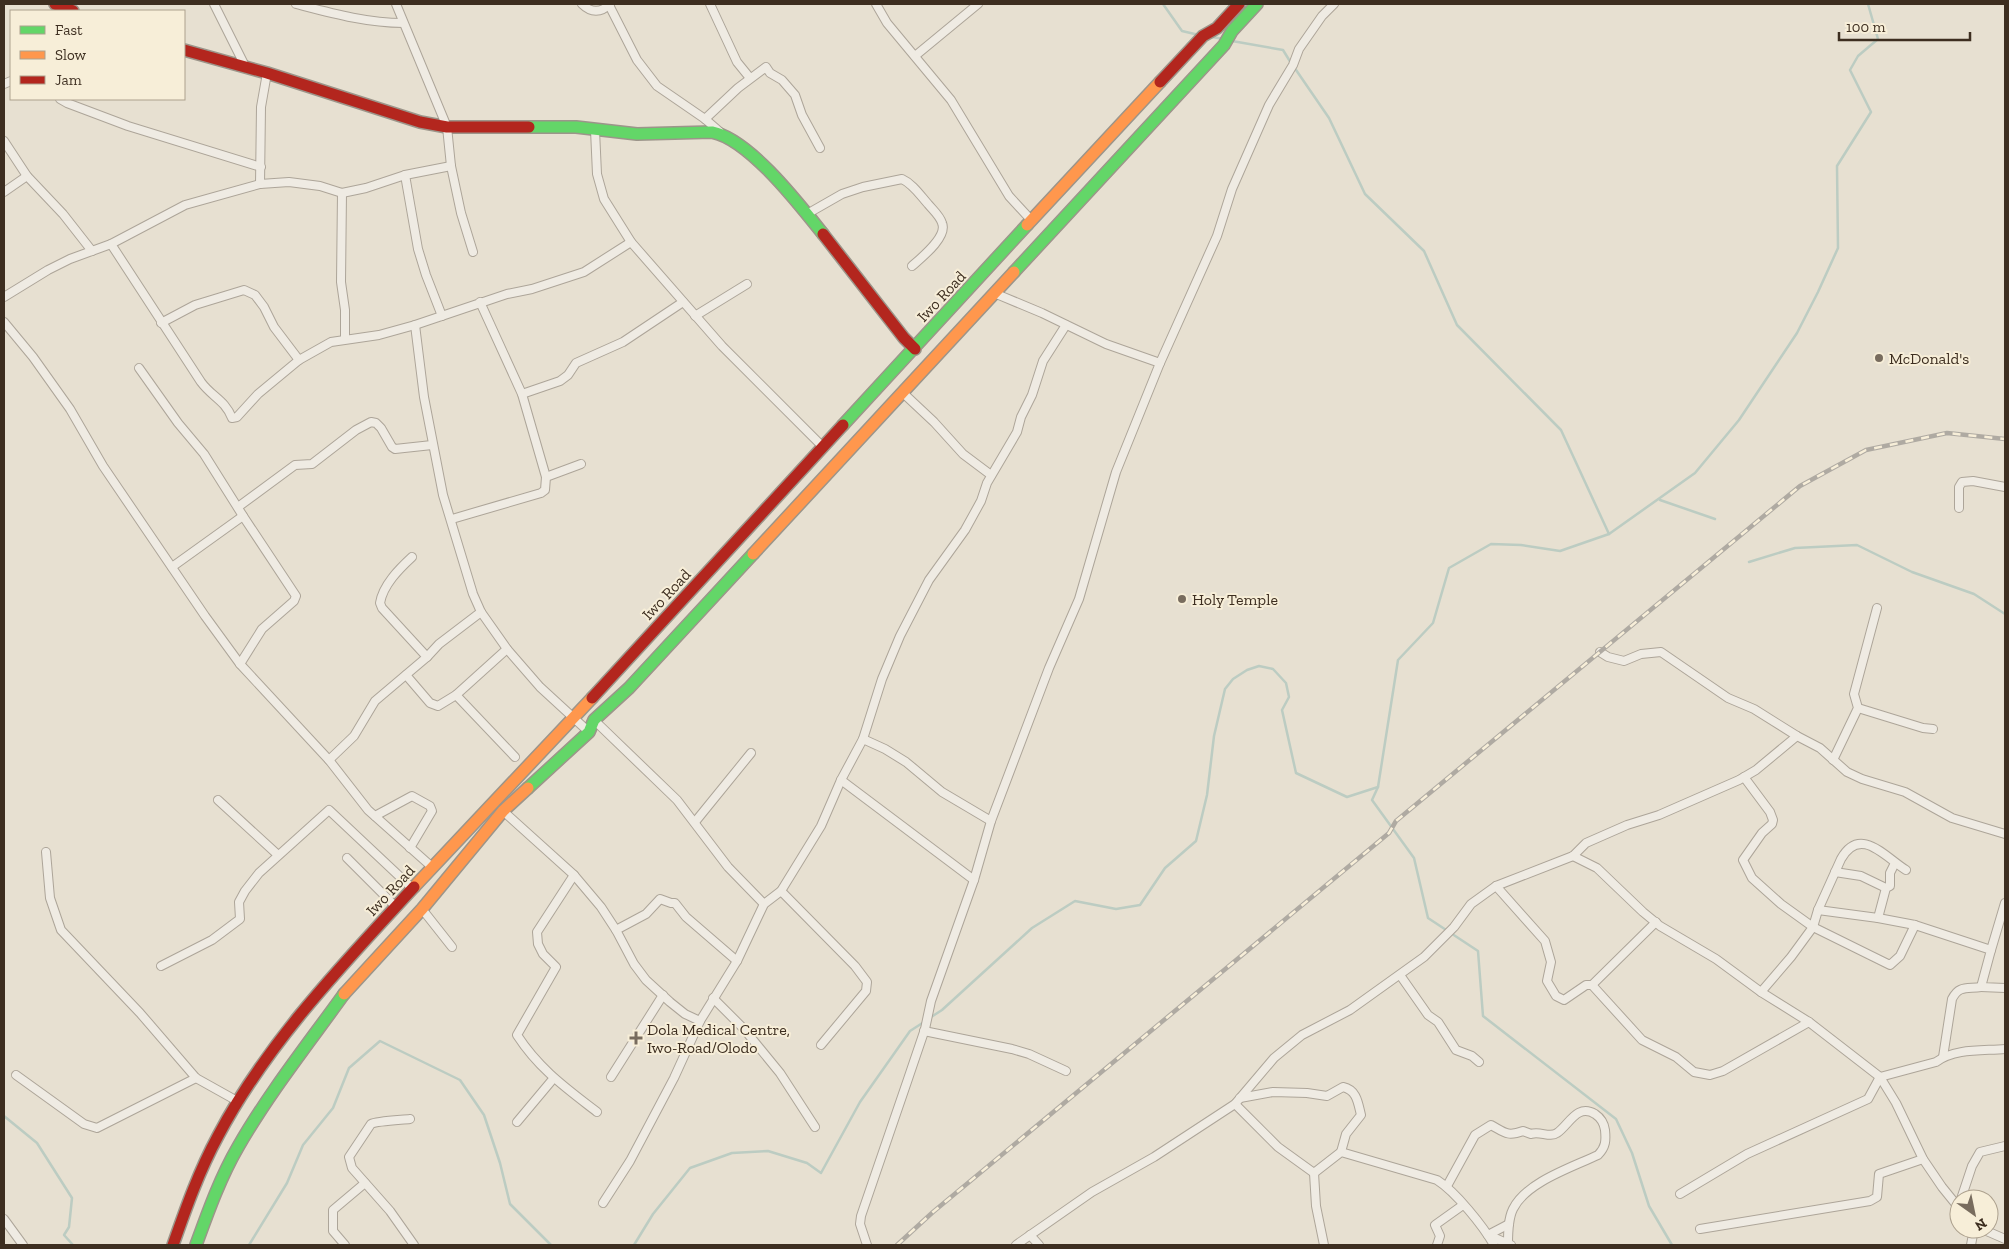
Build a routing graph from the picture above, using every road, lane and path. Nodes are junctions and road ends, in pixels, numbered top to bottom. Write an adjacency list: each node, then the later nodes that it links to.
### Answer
1 (55, 4): 13 (main road)
2 (214, 4): 17 (street)
3 (296, 4): 14 (street)
4 (396, 4): 14 (street)
5 (582, 4): 12 (street)
6 (710, 4): 19 (street)
7 (876, 4): 16 (street)
8 (978, 4): 16 (street)
9 (1239, 4): 35 (main road, Iwo Road)
10 (1257, 4): 42 (main road)
11 (1334, 4): 55 (street)
12 (609, 5): 21 (street)
13 (70, 10)
14 (404, 23): 22 (street)
15 (185, 50): 17 (main road)
16 (915, 56): 35 (street)
17 (246, 68): 18 (main road)
18 (266, 73): 22 (main road); 28 (street)
19 (750, 78): 21 (street); 26 (street)
20 (62, 100): 28 (street)
21 (705, 119): 24 (street)
22 (447, 127): 23 (main road); 27 (street)
23 (594, 130): 24 (main road); 36 (street)
24 (722, 134): 34 (main road)
25 (4, 142): 30 (street)
26 (820, 148)
27 (451, 166): 29 (street); 39 (street)
28 (261, 167): 31 (street)
29 (405, 175): 33 (street); 46 (street)
30 (28, 176): 32 (street); 38 (street)
31 (260, 184): 33 (street); 37 (street)
32 (4, 192)
33 (342, 193): 52 (street)
34 (807, 214): 40 (street); 53 (main road)
35 (1032, 222): 53 (main road, Iwo Road)
36 (631, 242): 44 (street); 45 (street)
37 (111, 244): 38 (street); 49 (street)
38 (92, 251): 43 (street)
39 (473, 252)
40 (912, 266)
41 (746, 284): 47 (street)
42 (994, 293): 51 (street); 57 (main road)
43 (4, 298)
44 (480, 302): 46 (street); 58 (street)
45 (682, 302): 47 (street); 58 (street)
46 (442, 316): 50 (street)
47 (695, 316): 60 (street)
48 (4, 322): 70 (street)
49 (161, 323): 54 (street); 54 (street)
50 (415, 325): 52 (street); 59 (street)
51 (1066, 325): 55 (street); 62 (street)
52 (346, 339): 54 (street)
53 (915, 348): 60 (main road, Iwo Road)
54 (298, 360)
55 (1160, 363): 95 (street)
56 (139, 368): 65 (street)
57 (902, 392): 62 (street); 81 (main road)
58 (522, 394): 63 (street)
59 (432, 445): 65 (street); 68 (street)
60 (823, 447): 80 (main road, Iwo Road)
61 (581, 464): 63 (street)
62 (991, 475): 85 (street)
63 (546, 477): 68 (street)
64 (2005, 487): 66 (street)
65 (238, 507): 67 (street)
66 (1958, 508)
67 (243, 516): 70 (street); 76 (street)
68 (452, 519): 72 (street)
69 (412, 556): 75 (street)
70 (172, 567): 76 (street)
71 (1877, 608): 79 (street)
72 (481, 612): 73 (street); 75 (street)
73 (507, 648): 78 (street); 80 (street)
74 (1600, 652): 84 (street)
75 (427, 657): 77 (street)
76 (240, 664): 88 (street)
77 (406, 675): 78 (street); 88 (street)
78 (456, 695): 87 (street)
79 (1858, 708): 82 (street); 89 (street)
80 (574, 717): 83 (street); 104 (main road, Iwo Road)
81 (594, 720): 83 (main road); 96 (street)
82 (1933, 728)
83 (589, 732): 93 (main road)
84 (1797, 736): 89 (street); 90 (street)
85 (863, 738): 91 (street); 95 (street)
86 (750, 753): 96 (street)
87 (516, 757)
88 (329, 760): 94 (street)
89 (1833, 760): 97 (street)
90 (1744, 777): 101 (street); 121 (street)
91 (841, 780): 108 (street); 112 (street)
92 (218, 800): 100 (street)
93 (503, 811): 107 (street); 116 (main road)
94 (375, 816): 98 (street); 98 (street)
95 (991, 821): 108 (street)
96 (695, 822): 114 (street)
97 (2005, 834)
98 (410, 848): 104 (street)
99 (46, 852): 145 (street)
100 (278, 855): 111 (street); 126 (street)
101 (1573, 856): 109 (street); 119 (street)
102 (347, 858): 115 (street)
103 (1895, 863): 105 (street); 106 (street); 110 (street)
104 (432, 867): 111 (main road, Iwo Road)
105 (1906, 870)
106 (1835, 872): 110 (street); 117 (street)
107 (574, 875): 122 (street); 146 (street)
108 (974, 880): 136 (street)
109 (1496, 886): 127 (street); 128 (street)
110 (1886, 888): 118 (street)
111 (413, 889): 115 (main road, Iwo Road)
112 (781, 891): 114 (street); 137 (street)
113 (2005, 903): 124 (street)
114 (764, 904): 125 (street)
115 (396, 907): 148 (main road, Iwo Road)
116 (422, 909): 123 (street); 171 (main road)
117 (1818, 910): 118 (street); 121 (street)
118 (1878, 918): 120 (street)
119 (1656, 922): 128 (street); 131 (street)
120 (1915, 925): 121 (street); 124 (street)
121 (1813, 927): 131 (street)
122 (616, 930): 125 (street); 132 (street)
123 (452, 947)
124 (1991, 950): 129 (street)
125 (737, 961): 133 (street)
126 (161, 966)
127 (1400, 975): 140 (street); 147 (street)
128 (1592, 985): 135 (street)
129 (1982, 987): 130 (street); 139 (street)
130 (2005, 988)
131 (1761, 992): 135 (street)
132 (663, 995): 134 (street); 143 (street)
133 (713, 998): 134 (street); 152 (street)
134 (700, 1021): 162 (street)
135 (1809, 1022): 144 (street)
136 (924, 1030): 141 (street); 174 (street)
137 (821, 1045)
138 (2005, 1049): 139 (street)
139 (1943, 1057): 144 (street)
140 (1478, 1062)
141 (1066, 1071)
142 (16, 1075): 145 (street)
143 (611, 1076)
144 (1880, 1077): 155 (street); 160 (street)
145 (196, 1078): 148 (street)
146 (553, 1079): 149 (street); 151 (street)
147 (1237, 1101): 154 (street); 156 (street); 167 (street)
148 (239, 1102): 170 (main road, Iwo Road)
149 (597, 1112)
150 (410, 1119): 157 (street)
151 (517, 1122)
152 (815, 1127)
153 (2005, 1146): 159 (street)
154 (1341, 1152): 156 (street); 158 (street)
155 (1923, 1159): 161 (street); 166 (street)
156 (1314, 1173): 177 (street)
157 (365, 1183): 172 (street); 173 (street)
158 (1447, 1186): 163 (street); 165 (street)
159 (1964, 1189)
160 (1680, 1194)
161 (1949, 1195)
162 (603, 1204)
163 (1463, 1205): 168 (street); 178 (street)
164 (4, 1219): 169 (street)
165 (1509, 1224): 168 (street); 180 (street)
166 (1700, 1229)
167 (1030, 1235): 175 (street); 176 (street)
168 (1488, 1235): 179 (street); 180 (street)
169 (22, 1245)
170 (173, 1245)
171 (196, 1245)
172 (345, 1245)
173 (414, 1245)
174 (867, 1245)
175 (1016, 1245)
176 (1039, 1245)
177 (1324, 1245)
178 (1438, 1245)
179 (1494, 1245)
180 (1509, 1245)

